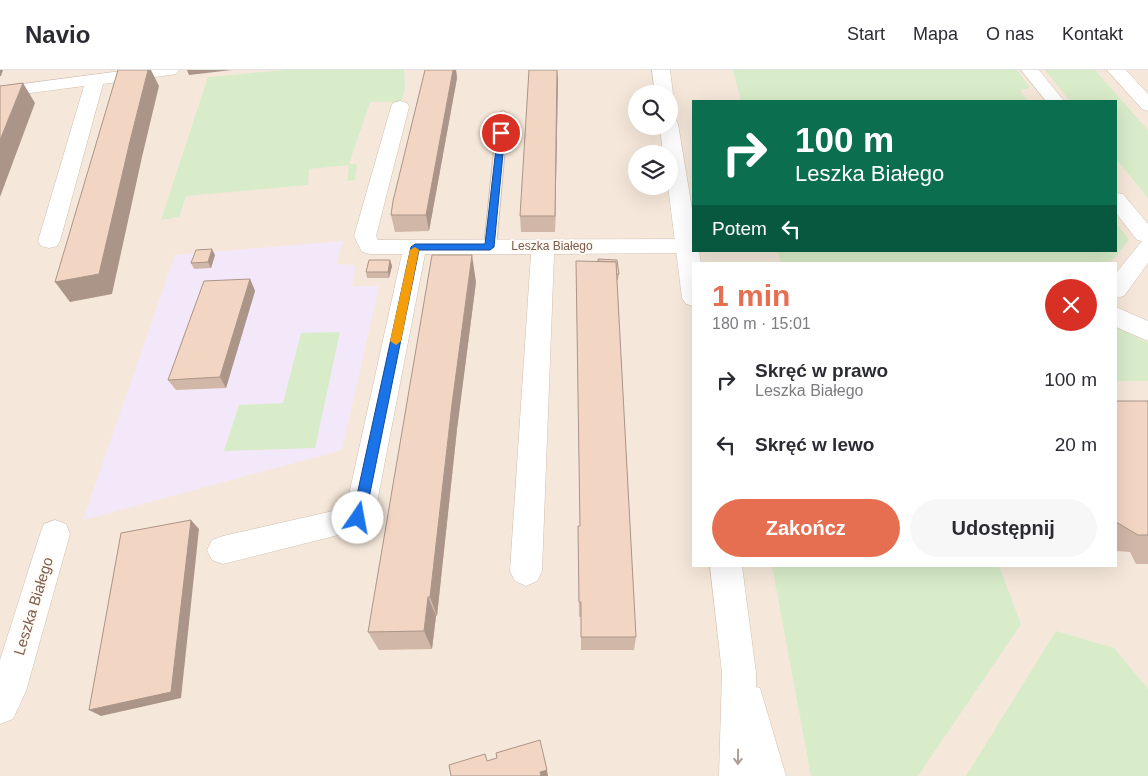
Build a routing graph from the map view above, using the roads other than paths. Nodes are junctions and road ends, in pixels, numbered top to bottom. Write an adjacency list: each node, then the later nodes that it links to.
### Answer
1 (170, 70): 5 (street)
2 (661, 70): 6 (street)
3 (1030, 70): 8 (street)
4 (1116, 70): 9 (street)
5 (94, 80): 7 (street); 15 (street)
6 (663, 85)
7 (0, 92)
8 (1054, 100)
9 (1148, 105)
10 (400, 107): 18 (street, Leszka Białego)
11 (503, 114): 19 (lane)
12 (671, 135): 17 (street)
13 (1117, 200): 14 (street)
14 (1147, 240): 21 (street)
15 (49, 241)
16 (543, 246): 17 (street, Leszka Białego); 19 (street, Leszka Białego); 27 (street)
17 (686, 246): 20 (street)
18 (415, 247): 19 (street, Leszka Białego); 25 (street)
19 (490, 247)
20 (692, 285)
21 (1117, 288)
22 (1117, 316): 23 (street)
23 (1148, 332)
24 (55, 534): 29 (street, Leszka Białego)
25 (224, 550)
26 (726, 567): 28 (street)
27 (526, 571)
28 (739, 673): 30 (street, one-way to 30); 31 (street)
29 (0, 706)
30 (738, 776)
31 (767, 776)

